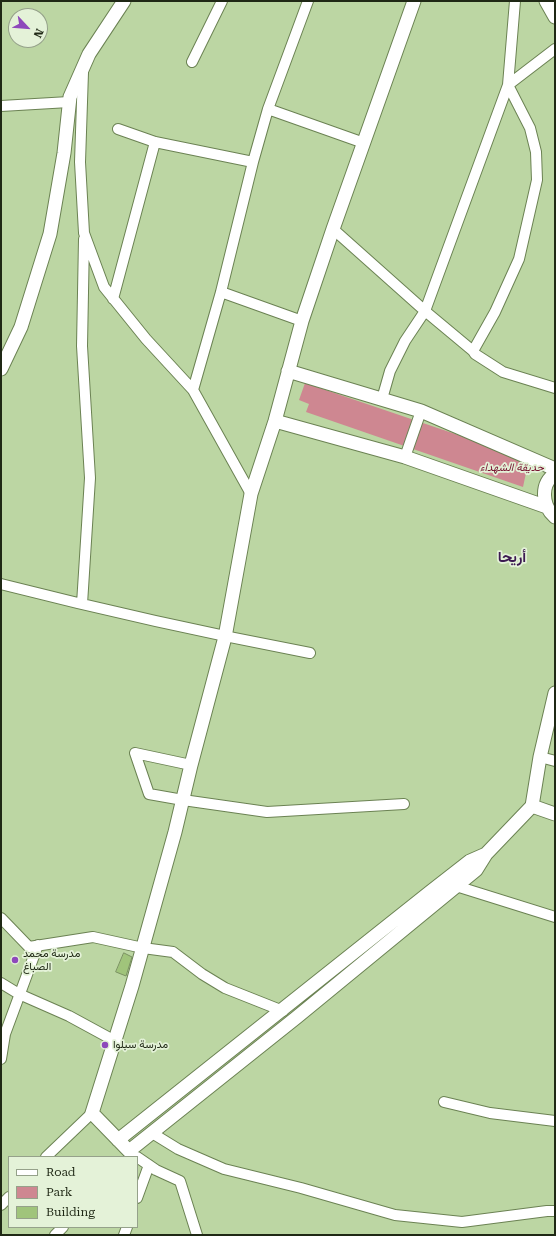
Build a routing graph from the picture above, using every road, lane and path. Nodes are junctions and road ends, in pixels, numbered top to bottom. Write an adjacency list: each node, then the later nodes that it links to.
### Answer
1 (124, 1): 10 (main road)
2 (222, 1): 9 (street)
3 (308, 1): 14 (street)
4 (414, 1): 17 (main road)
5 (515, 1): 11 (street)
6 (546, 1): 7 (main road)
7 (555, 17)
8 (555, 49): 11 (street)
9 (192, 62)
10 (83, 68): 12 (main road); 20 (street)
11 (508, 85): 23 (street); 25 (street)
12 (69, 102): 13 (street); 26 (main road)
13 (1, 106)
14 (268, 109): 17 (street); 18 (street)
15 (118, 130): 16 (street)
16 (155, 142): 18 (street); 22 (street)
17 (364, 143): 19 (main road)
18 (253, 162): 21 (street)
19 (333, 229): 23 (street); 24 (main road)
20 (84, 233): 22 (street); 39 (street)
21 (221, 292): 24 (street); 29 (street)
22 (113, 299): 29 (street)
23 (425, 311): 25 (street); 30 (street)
24 (302, 321): 27 (main road)
25 (473, 351): 28 (street)
26 (1, 369)
27 (288, 371): 30 (main road); 32 (main road)
28 (555, 388)
29 (193, 390): 36 (street)
30 (382, 399): 31 (main road)
31 (421, 411): 33 (street); 34 (main road)
32 (275, 421): 33 (main road); 36 (main road)
33 (405, 457): 37 (main road)
34 (555, 469)
35 (555, 474): 37 (main road)
36 (251, 494): 40 (main road)
37 (551, 512)
38 (1, 584): 39 (street)
39 (82, 604): 40 (street)
40 (225, 637): 41 (street); 45 (main road)
41 (310, 653)
42 (555, 693): 43 (main road)
43 (540, 757): 44 (street); 48 (main road)
44 (555, 761)
45 (191, 764): 46 (main road); 46 (street)
46 (183, 800): 47 (street); 55 (main road)
47 (404, 804)
48 (532, 806): 49 (main road); 50 (main road)
49 (555, 814)
50 (486, 854): 51 (main road); 58 (main road)
51 (456, 886): 52 (street); 64 (main road)
52 (555, 917)
53 (1, 918): 54 (street)
54 (38, 945): 55 (street); 57 (street)
55 (143, 948): 58 (street); 59 (main road)
56 (1, 983): 57 (street)
57 (19, 994): 59 (street); 60 (street)
58 (283, 1011): 65 (main road)
59 (115, 1041): 62 (main road)
60 (1, 1059)
61 (444, 1102): 63 (street)
62 (92, 1114): 65 (main road); 67 (street)
63 (555, 1121)
64 (152, 1133): 66 (main road); 71 (street)
65 (118, 1140): 66 (main road)
66 (132, 1155)
67 (47, 1156)
68 (138, 1159): 69 (street)
69 (149, 1165): 70 (street); 72 (street)
70 (138, 1195)
71 (555, 1211)
72 (197, 1235)

